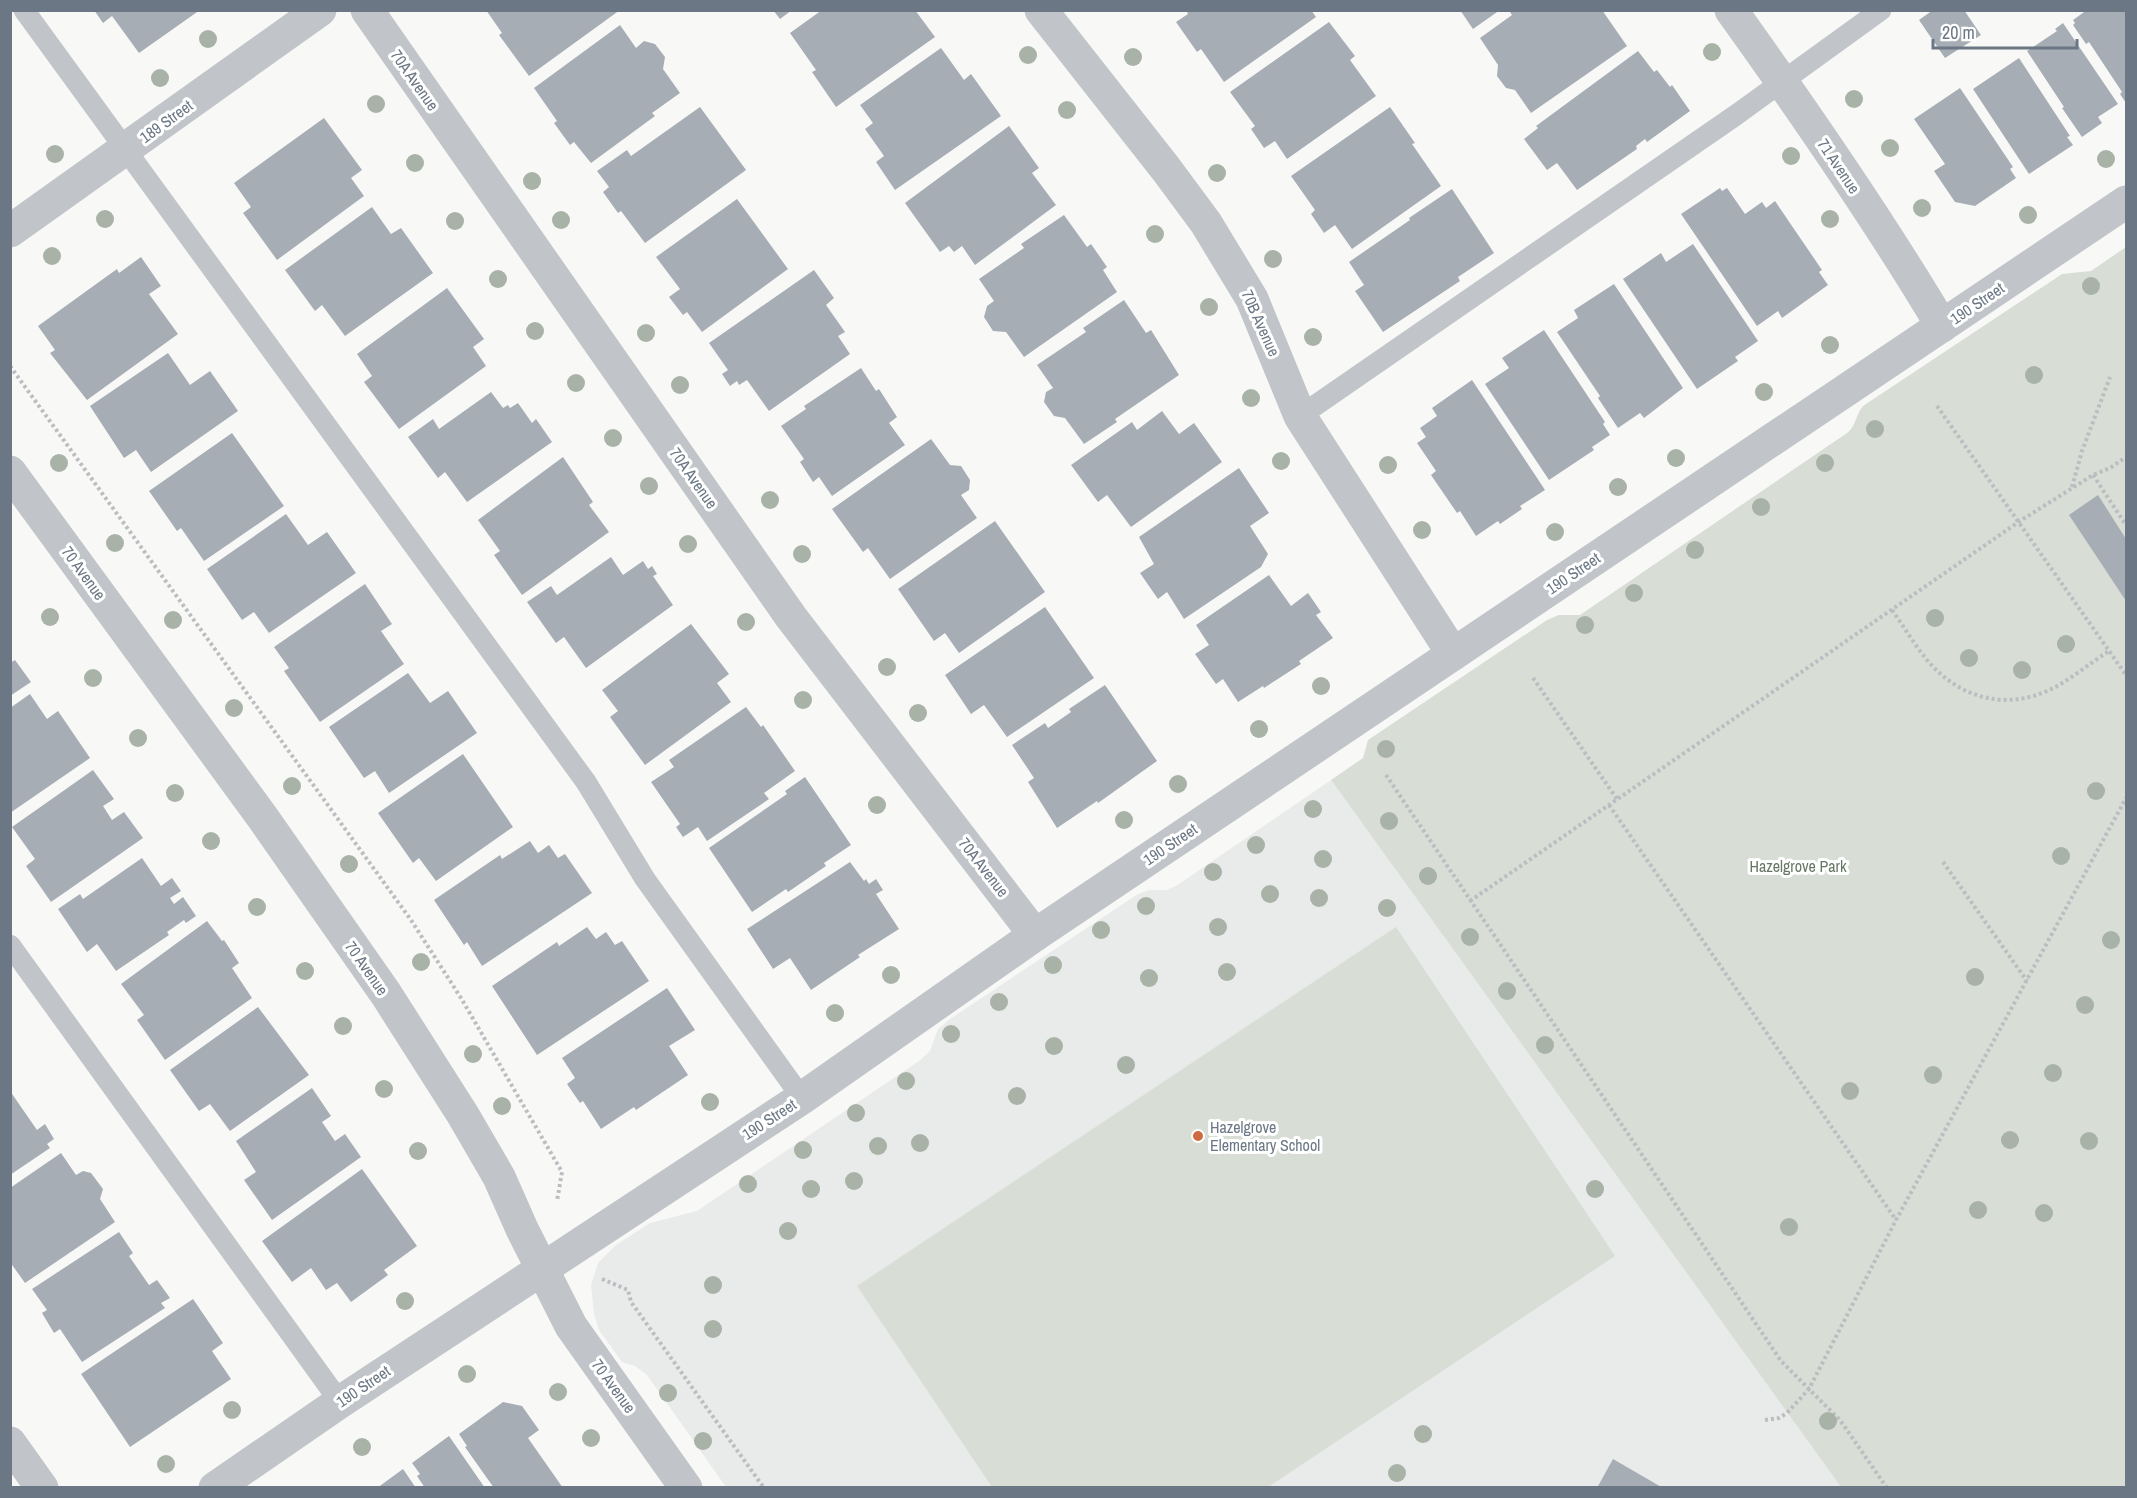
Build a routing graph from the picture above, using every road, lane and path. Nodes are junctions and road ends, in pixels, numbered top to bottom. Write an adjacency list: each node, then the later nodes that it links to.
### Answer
1 (24, 10): 8 (lane)
2 (320, 10): 8 (street, 189 Street)
3 (367, 10): 35 (street, 70A Avenue)
4 (1041, 10): 15 (street, 70B Avenue)
5 (1731, 10): 7 (street, 71 Avenue)
6 (1881, 10): 7 (lane)
7 (1783, 82): 11 (street, 71 Avenue); 15 (lane)
8 (125, 151): 10 (street, 189 Street); 38 (lane)
9 (2127, 202): 11 (street, 190 Street)
10 (10, 231)
11 (1942, 326): 26 (street, 190 Street)
12 (10, 366): 39 (path)
13 (2110, 377): 21 (path)
14 (1937, 406): 20 (path)
15 (1300, 416): 26 (street, 70B Avenue)
16 (2127, 458): 19 (path)
17 (1981, 465): 20 (path)
18 (10, 472): 41 (street, 70 Avenue)
19 (2093, 474): 21 (path); 23 (path)
20 (1989, 478): 22 (path)
21 (2071, 488): 22 (path)
22 (2020, 521): 24 (path); 25 (path)
23 (2127, 525)
24 (1892, 610): 25 (path); 31 (path)
25 (2109, 651): 27 (path)
26 (1453, 654): 35 (street, 190 Street)
27 (2127, 675)
28 (1533, 678): 31 (path)
29 (1386, 775): 34 (path)
30 (2127, 798): 37 (path)
31 (1617, 799): 32 (path)
32 (1609, 805): 34 (path); 40 (path)
33 (1943, 862): 37 (path)
34 (1470, 901): 43 (path)
35 (1035, 935): 38 (street, 190 Street)
36 (10, 945): 44 (lane)
37 (2027, 981): 40 (path)
38 (802, 1098): 41 (street, 190 Street)
39 (556, 1205)
40 (1896, 1220): 43 (path)
41 (542, 1268): 44 (street, 190 Street); 49 (street, 70 Avenue)
42 (598, 1277): 50 (path)
43 (1809, 1389): 45 (path); 51 (path)
44 (340, 1402): 48 (street, 190 Street)
45 (1766, 1420)
46 (10, 1443): 47 (street)
47 (42, 1488)
48 (215, 1488)
49 (686, 1488)
50 (764, 1488)
51 (1887, 1488)

